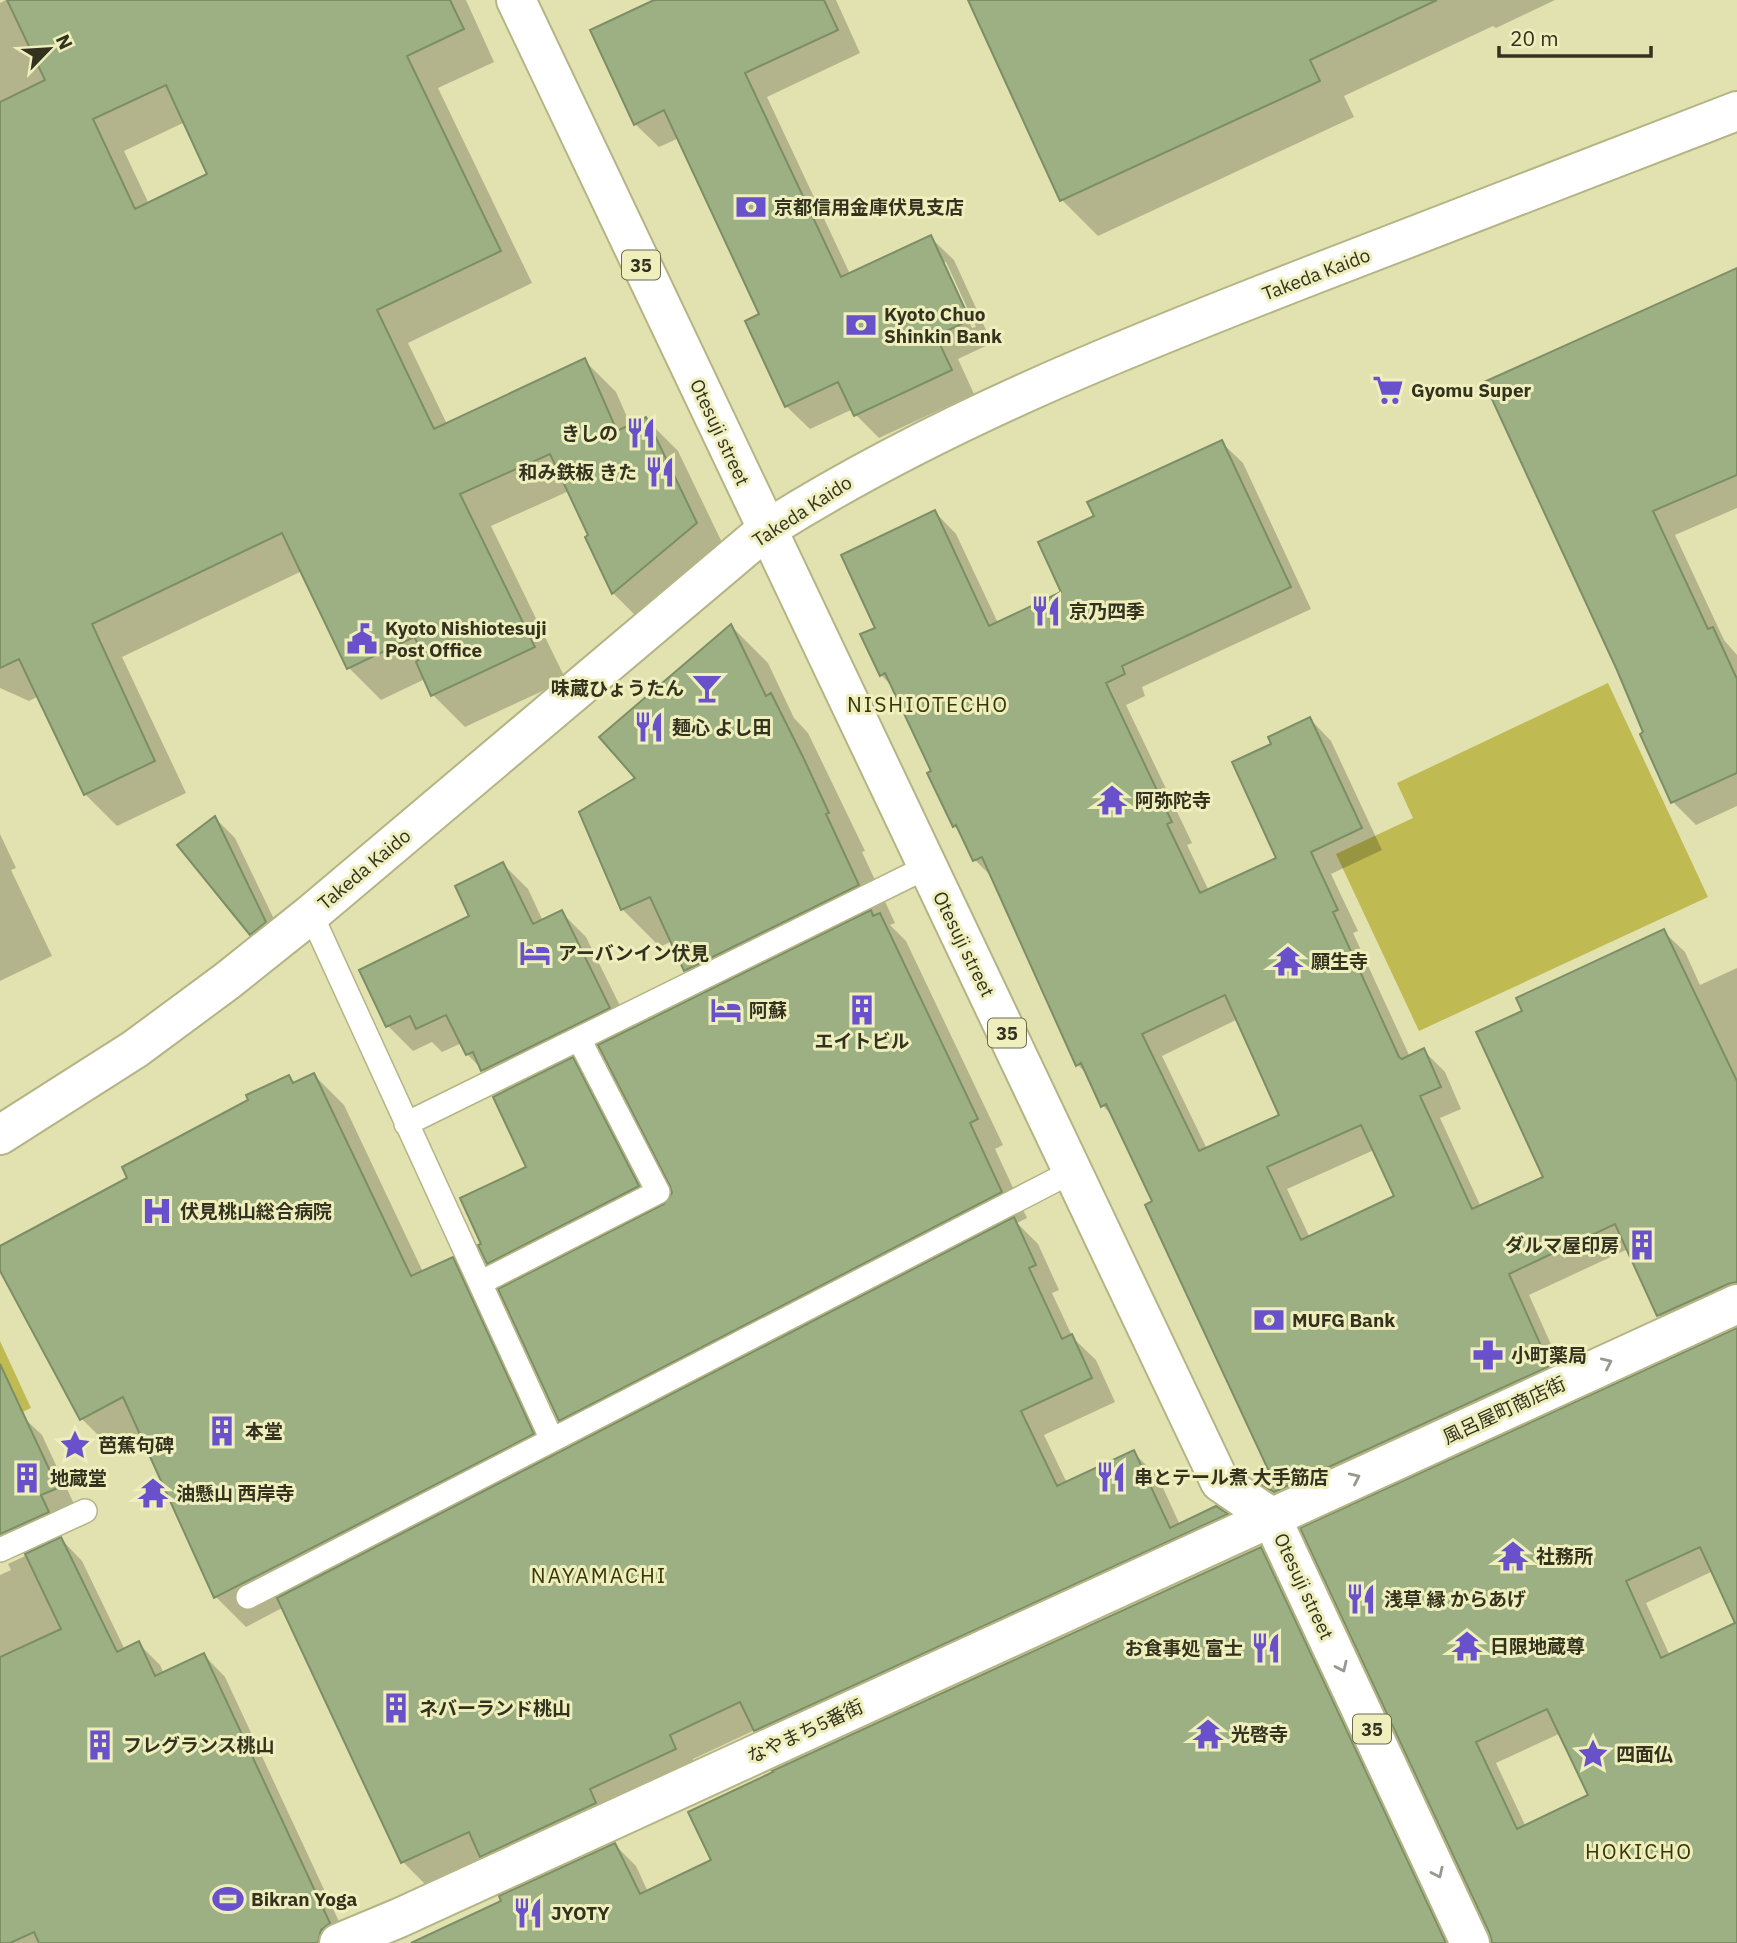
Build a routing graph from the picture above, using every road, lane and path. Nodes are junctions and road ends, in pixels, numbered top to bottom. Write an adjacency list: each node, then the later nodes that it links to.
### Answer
1 (516, 0): 3 (main road, Otesuji street / 35)
2 (1737, 111): 3 (main road, Takeda Kaido)
3 (766, 530): 4 (main road, Otesuji street / 35); 5 (main road, Takeda Kaido)
4 (927, 867): 6 (lane); 9 (main road, Otesuji street / 35)
5 (311, 915): 7 (lane); 8 (main road, Takeda Kaido)
6 (579, 1038): 7 (lane); 10 (lane)
7 (406, 1124): 10 (lane)
8 (0, 1135)
9 (1073, 1171): 12 (lane); 14 (main road, Otesuji street / 35)
10 (480, 1283): 12 (lane)
11 (1737, 1304): 14 (main road, 風呂屋町商店街, one-way to 11)
12 (552, 1440): 16 (lane)
13 (85, 1511): 15 (lane)
14 (1271, 1517): 17 (main road, Otesuji street / 35, one-way to 17); 18 (main road, なやまち5番街)
15 (0, 1550)
16 (248, 1597)
17 (1459, 1940)
18 (339, 1943)

